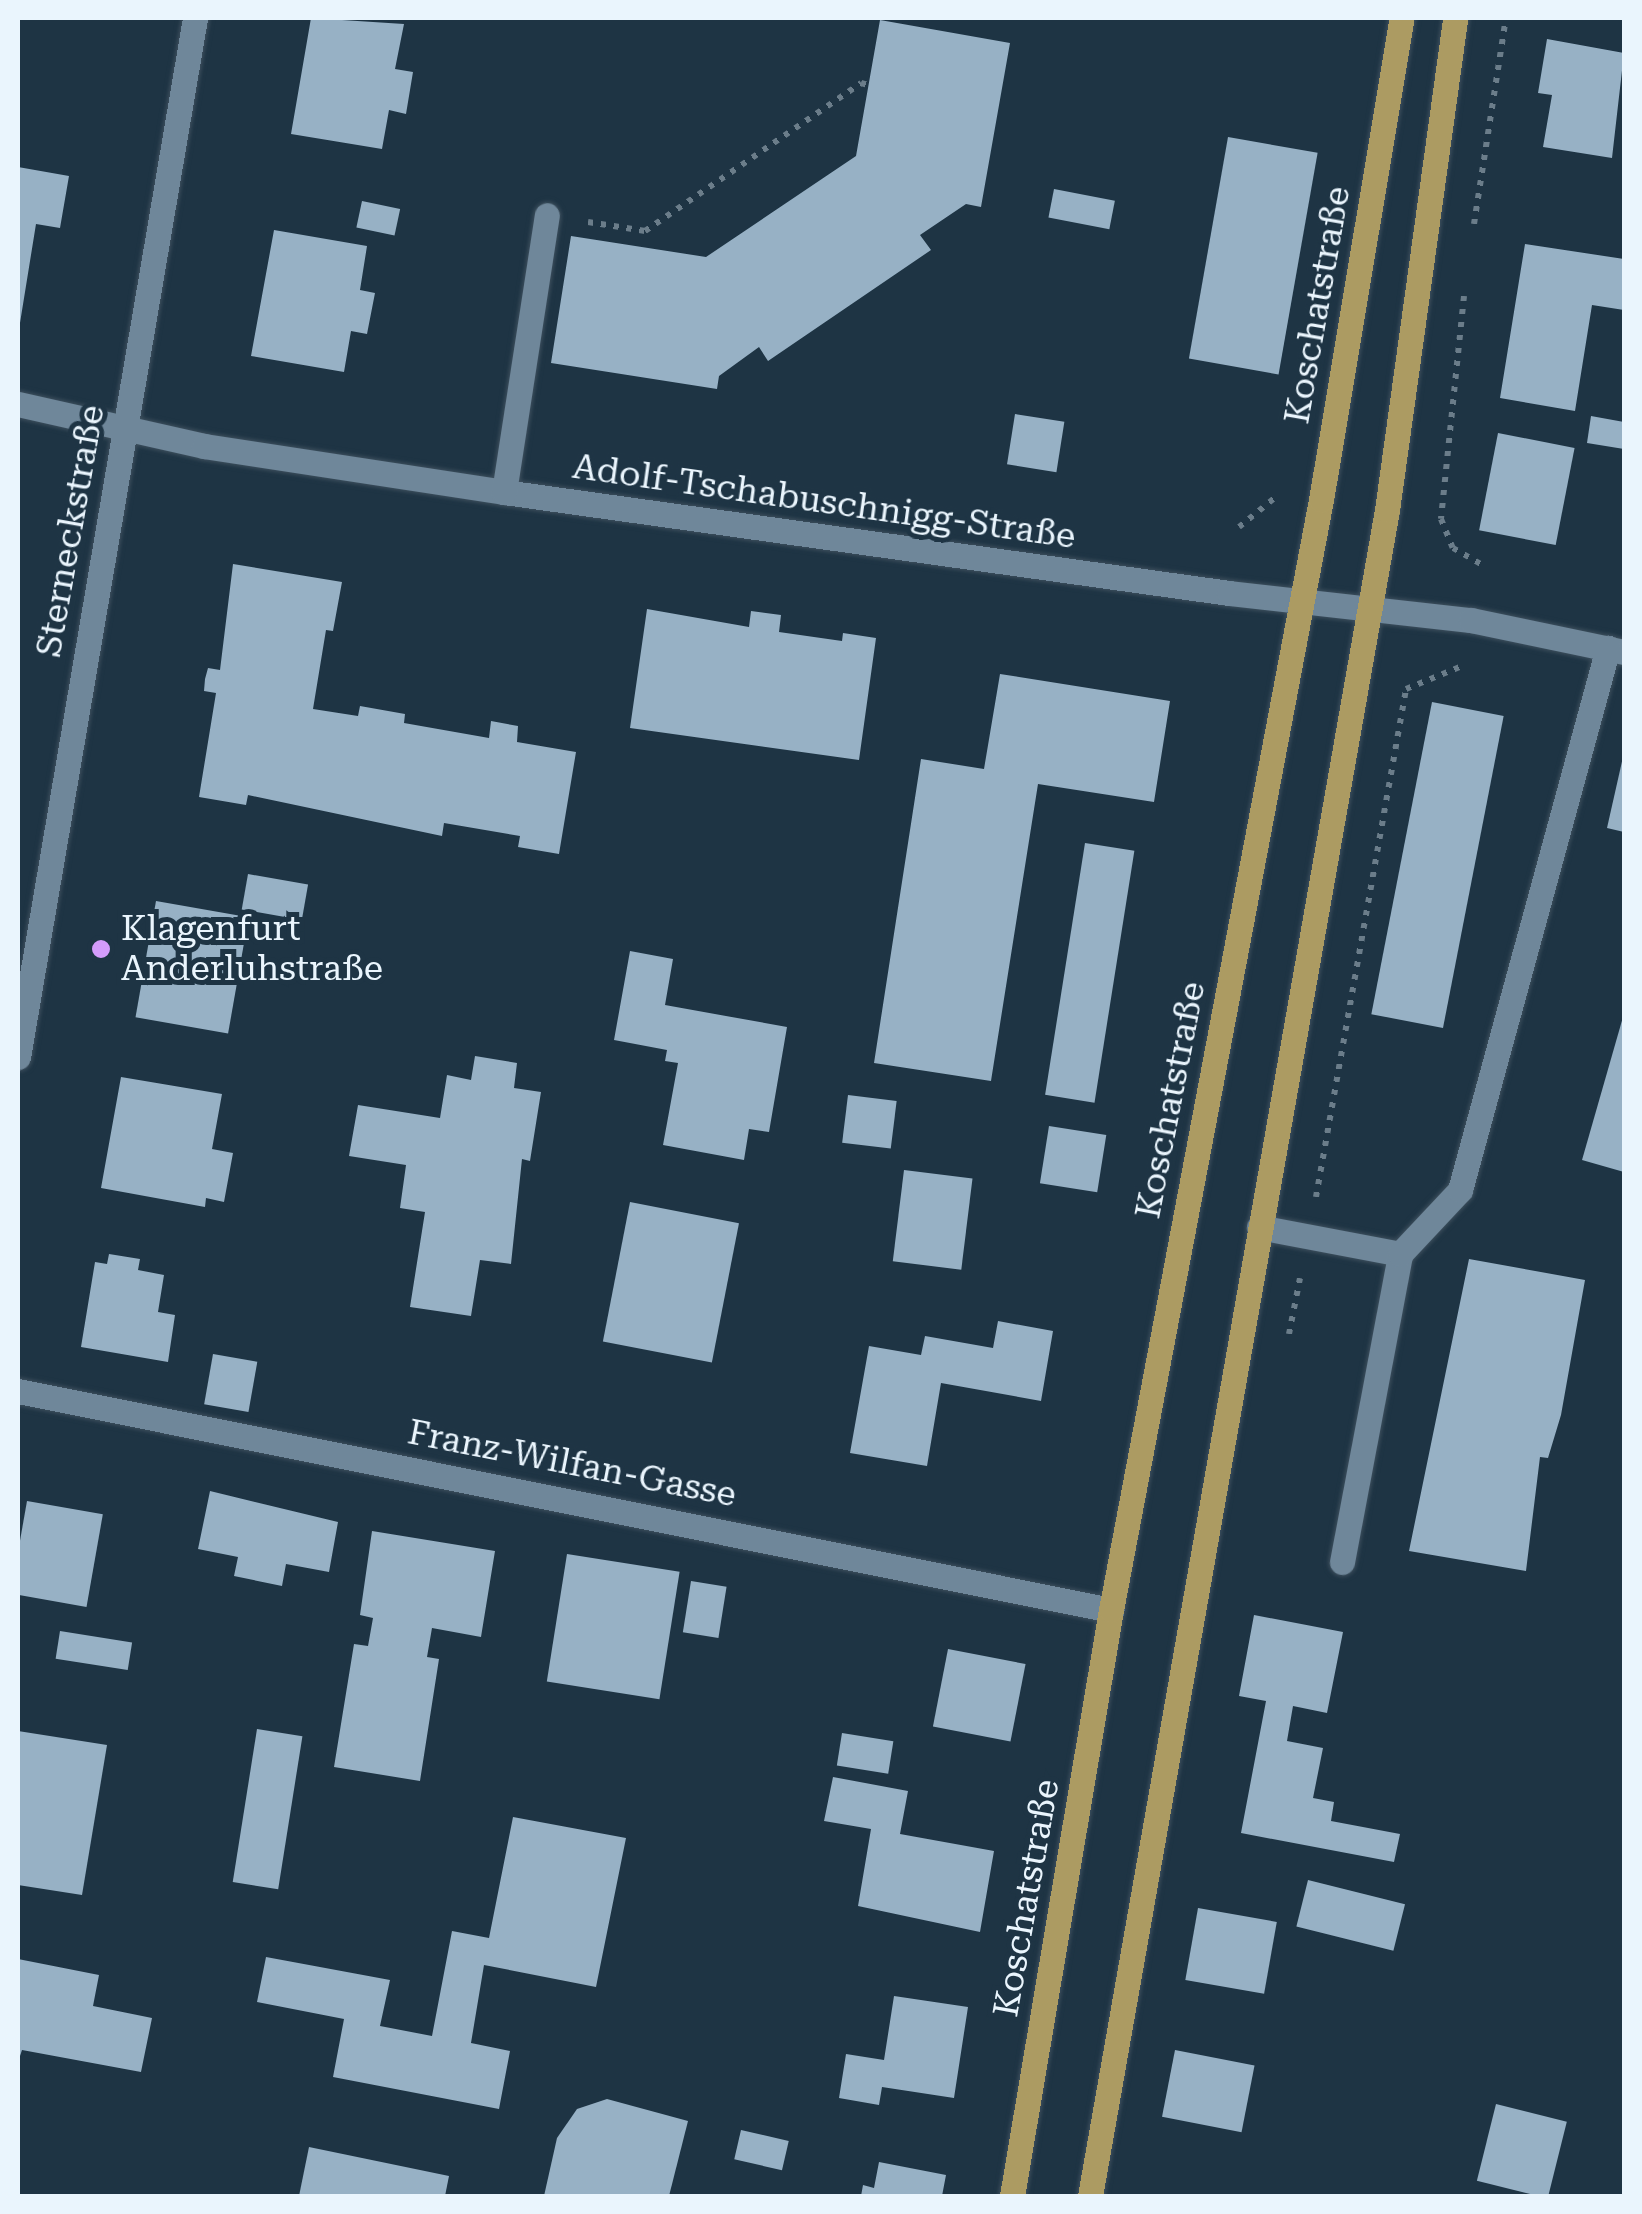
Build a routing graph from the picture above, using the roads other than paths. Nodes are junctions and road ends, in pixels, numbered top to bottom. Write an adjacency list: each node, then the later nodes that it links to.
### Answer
1 (195, 18): 6 (street, Sterneckstraße)
2 (1402, 18): 8 (main road, Koschatstraße)
3 (1455, 18): 9 (main road)
4 (548, 215): 7 (street)
5 (18, 404): 6 (street, Adolf-Tschabuschnigg-Straße)
6 (124, 426): 7 (street, Adolf-Tschabuschnigg-Straße); 11 (street, Sterneckstraße)
7 (504, 492): 8 (street, Adolf-Tschabuschnigg-Straße)
8 (1301, 601): 9 (street, Adolf-Tschabuschnigg-Straße); 16 (main road, Koschatstraße)
9 (1368, 608): 10 (street, Adolf-Tschabuschnigg-Straße); 12 (main road)
10 (1616, 650): 13 (street)
11 (18, 1057)
12 (1260, 1227): 13 (street); 18 (main road)
13 (1400, 1254): 15 (street)
14 (18, 1390): 16 (street, Franz-Wilfan-Gasse)
15 (1342, 1562)
16 (1111, 1610): 17 (main road, Koschatstraße)
17 (1012, 2196)
18 (1090, 2196)

